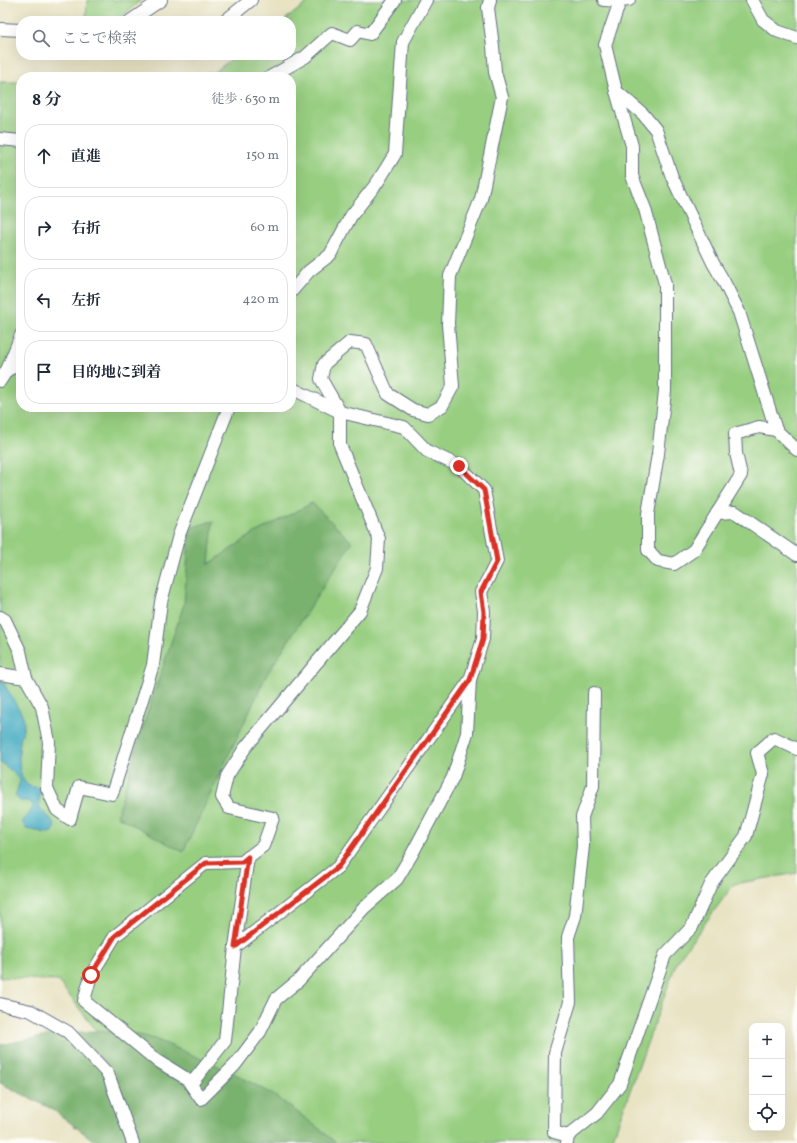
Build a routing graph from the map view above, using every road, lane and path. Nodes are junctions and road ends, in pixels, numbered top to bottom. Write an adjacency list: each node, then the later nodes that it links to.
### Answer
1 (161, 0): 9 (street)
2 (251, 0): 10 (street)
3 (395, 0): 14 (street)
4 (426, 0): 18 (street)
5 (490, 0): 25 (street)
6 (604, 0): 7 (street)
7 (624, 0): 15 (street)
8 (752, 0): 13 (street)
9 (137, 16)
10 (230, 16)
11 (0, 29): 12 (street)
12 (16, 30)
13 (797, 38)
14 (279, 72)
15 (616, 91): 26 (street); 28 (street)
16 (0, 139): 17 (street)
17 (16, 141)
18 (296, 286)
19 (16, 348): 21 (street)
20 (16, 366): 21 (street)
21 (7, 370): 22 (street)
22 (0, 382)
23 (296, 390): 25 (street)
24 (227, 412): 32 (street)
25 (340, 412): 33 (street); 36 (street)
26 (776, 430): 27 (street); 28 (street)
27 (797, 450)
28 (717, 513): 29 (street)
29 (797, 555)
30 (0, 617): 32 (street)
31 (0, 674): 32 (street)
32 (26, 678)
33 (470, 680): 37 (street); 39 (street)
34 (594, 693): 40 (street)
35 (797, 749): 40 (street)
36 (248, 857): 37 (street); 39 (street)
37 (235, 947): 39 (street)
38 (0, 1004): 41 (street)
39 (191, 1084)
40 (567, 1139)
41 (133, 1143)

